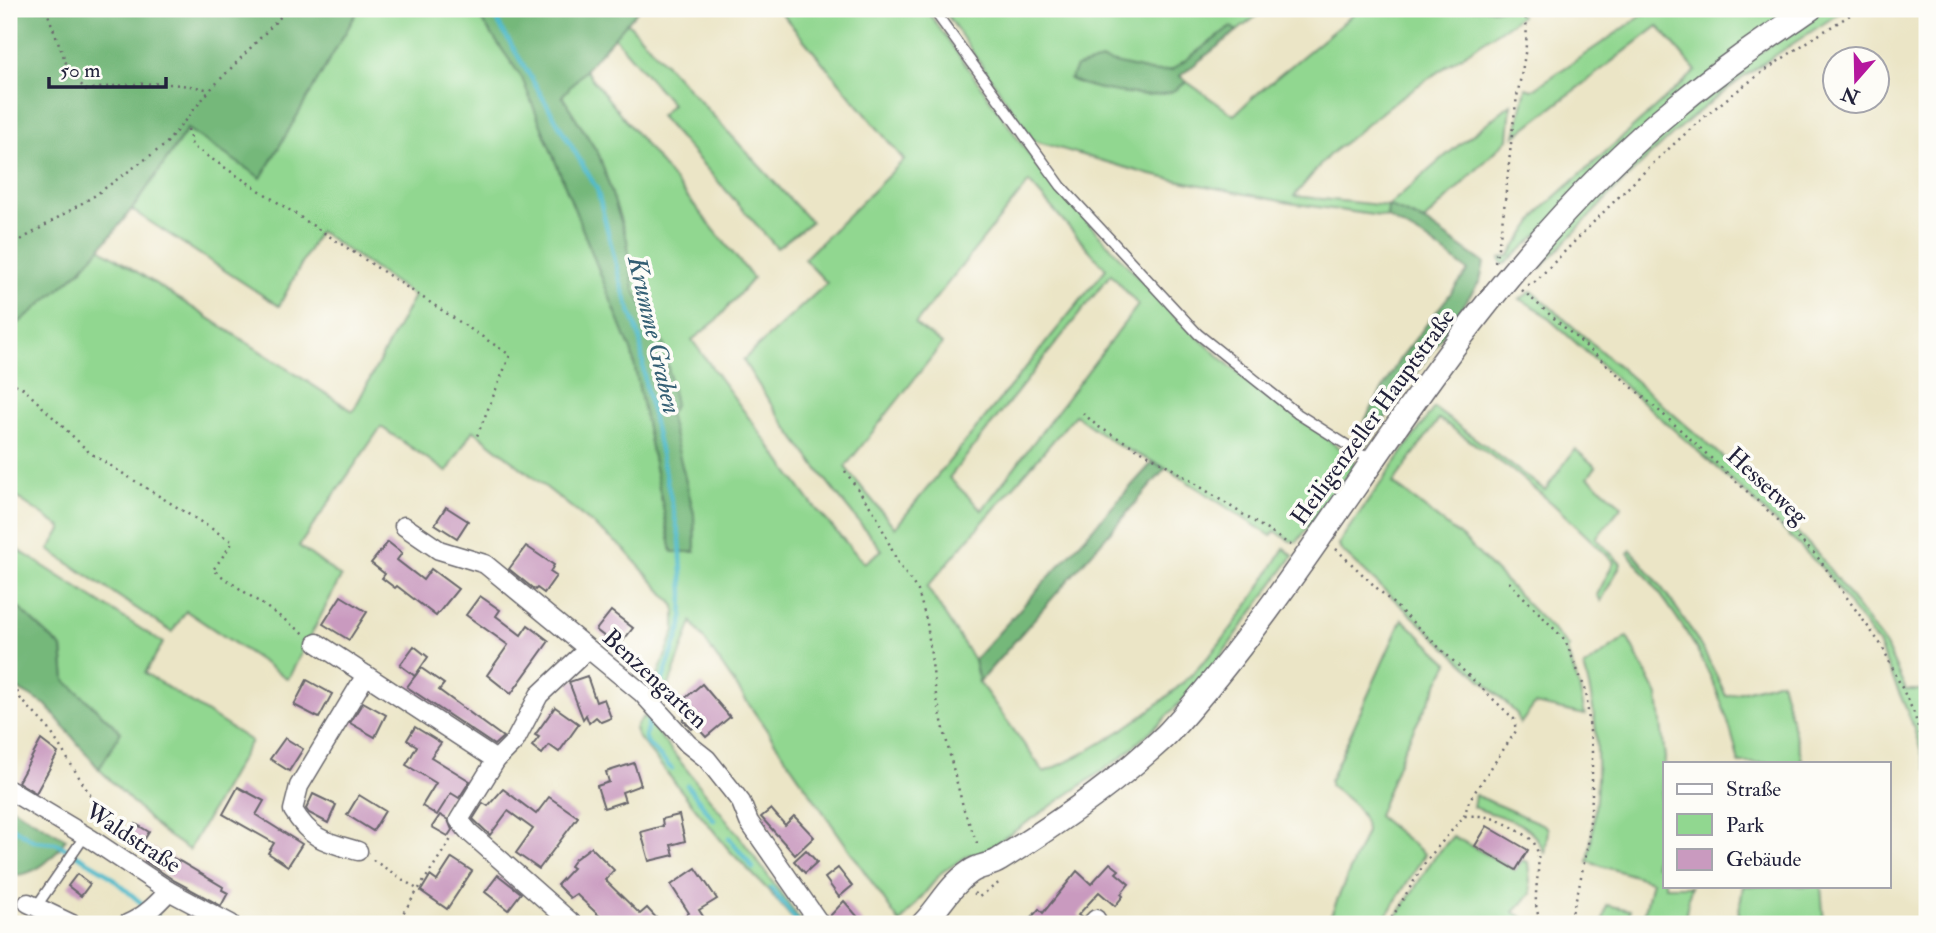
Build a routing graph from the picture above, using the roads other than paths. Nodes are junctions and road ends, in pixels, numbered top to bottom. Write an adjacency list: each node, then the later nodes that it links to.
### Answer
1 (933, 9): 3 (lane)
2 (1810, 9): 3 (street, Heiligenzeller Hauptstraße)
3 (1372, 461): 19 (street, Heiligenzeller Hauptstraße)
4 (404, 526): 6 (street, Benzengarten)
5 (317, 643): 7 (street)
6 (589, 649): 8 (street); 18 (street, Benzengarten)
7 (366, 675): 8 (street); 11 (street)
8 (496, 760): 17 (street)
9 (9, 790): 12 (street, Waldstraße)
10 (78, 846): 13 (lane)
11 (358, 851)
12 (169, 891): 14 (street); 16 (street, Waldstraße)
13 (32, 905): 15 (street)
14 (130, 923)
15 (72, 924)
16 (231, 924)
17 (573, 924)
18 (820, 924)
19 (923, 924)

